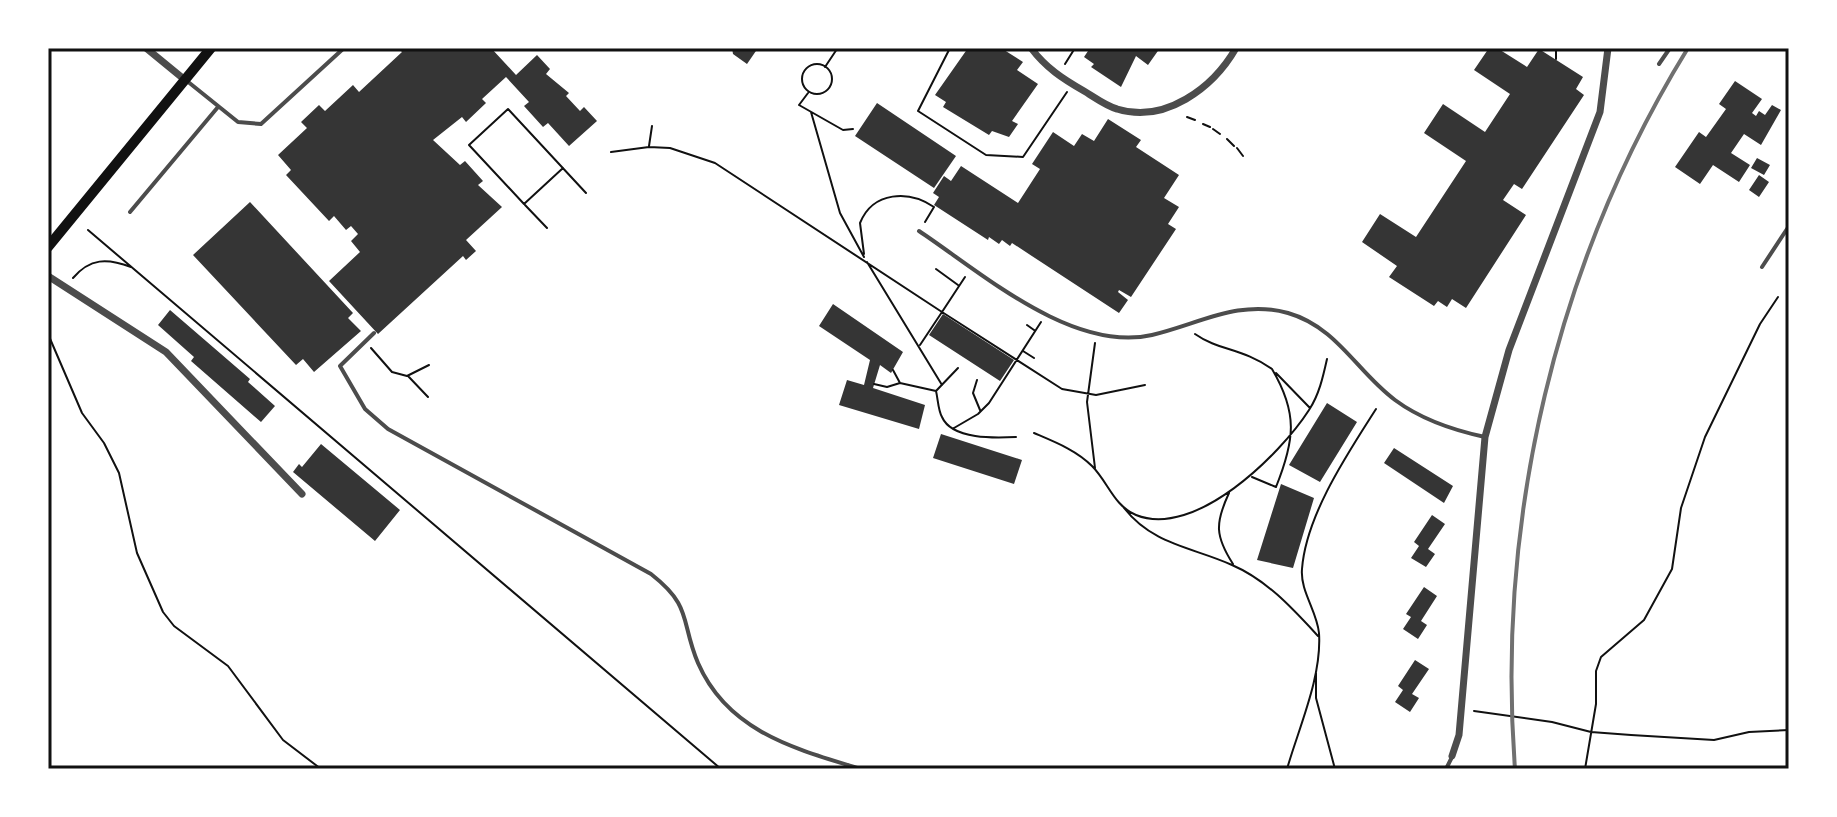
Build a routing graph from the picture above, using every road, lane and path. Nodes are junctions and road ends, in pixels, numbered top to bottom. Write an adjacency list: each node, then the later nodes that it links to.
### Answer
1 (146, 48): 17 (street)
2 (211, 48): 17 (main road)
3 (344, 48): 20 (lane)
4 (844, 48): 12 (path)
5 (950, 48): 18 (path)
6 (1031, 48): 16 (street)
7 (1075, 48): 16 (path)
8 (1236, 48): 18 (street)
9 (1556, 48): 13 (path)
10 (1608, 48): 84 (street)
11 (1670, 48): 14 (lane)
12 (837, 49): 15 (path)
13 (1556, 59)
14 (1659, 64)
15 (825, 67): 19 (path); 19 (path)
16 (1058, 75): 18 (street)
17 (185, 80): 20 (lane); 40 (main road)
18 (1073, 85)
19 (809, 92): 21 (path)
20 (218, 107): 35 (lane)
21 (811, 112): 26 (path); 41 (path)
22 (1187, 117): 23 (path)
23 (1195, 120)
24 (1203, 124): 27 (path)
25 (652, 126): 29 (path)
26 (853, 129)
27 (1220, 134)
28 (1227, 139): 31 (path)
29 (649, 147): 30 (path); 41 (path)
30 (611, 152)
31 (1243, 156)
32 (563, 168): 33 (path); 34 (path); 34 (path)
33 (586, 193)
34 (524, 204): 37 (path)
35 (130, 212)
36 (1789, 226): 43 (lane)
37 (547, 228)
38 (88, 230): 44 (path)
39 (919, 231): 41 (path); 42 (lane)
40 (49, 244)
41 (865, 259): 50 (path); 59 (path)
42 (972, 266): 47 (path); 57 (lane)
43 (1762, 267)
44 (136, 269): 48 (path); 98 (path)
45 (936, 269): 47 (path)
46 (48, 276): 48 (street)
47 (959, 285): 50 (path)
48 (64, 288): 88 (street)
49 (1778, 297): 95 (path)
50 (942, 312): 59 (path); 63 (path)
51 (1040, 323): 53 (path)
52 (1027, 325): 53 (path)
53 (1035, 331): 60 (path)
54 (374, 333): 58 (lane)
55 (1194, 333): 66 (path)
56 (48, 334): 97 (path)
57 (1097, 334): 75 (path); 84 (lane)
58 (364, 342): 68 (path); 99 (lane)
59 (919, 346): 72 (path)
60 (1022, 351): 61 (path); 63 (path)
61 (1034, 358)
62 (1327, 359): 77 (path)
63 (1016, 360): 75 (path); 79 (path)
64 (429, 365): 68 (path)
65 (958, 368): 72 (path)
66 (1272, 369): 77 (path); 82 (path)
67 (893, 370): 70 (path)
68 (407, 376): 76 (path)
69 (977, 380): 79 (path)
70 (900, 383): 71 (path); 74 (path)
71 (874, 384)
72 (942, 385): 74 (path)
73 (1145, 385): 75 (path)
74 (936, 391): 80 (path)
75 (1088, 395): 85 (path)
76 (428, 397)
77 (1310, 408): 82 (path)
78 (1376, 409): 91 (path)
79 (980, 411): 80 (path)
80 (954, 428): 83 (path)
81 (1034, 433): 85 (path)
82 (1291, 434): 86 (path); 86 (path)
83 (1016, 437)
84 (1485, 437): 93 (street)
85 (1095, 469): 89 (path)
86 (1250, 475): 87 (path)
87 (1231, 490): 89 (path); 90 (path)
88 (302, 494)
89 (1122, 505): 90 (path)
90 (1234, 565): 91 (path)
91 (1319, 637): 92 (path)
92 (1316, 668): 100 (path); 101 (path)
93 (1461, 709): 95 (path); 96 (street)
94 (1789, 730): 95 (path)
95 (1591, 732): 103 (path)
96 (1452, 756): 102 (lane)
97 (321, 769)
98 (721, 769)
99 (861, 769)
100 (1287, 769)
101 (1335, 769)
102 (1446, 769)
103 (1585, 769)

